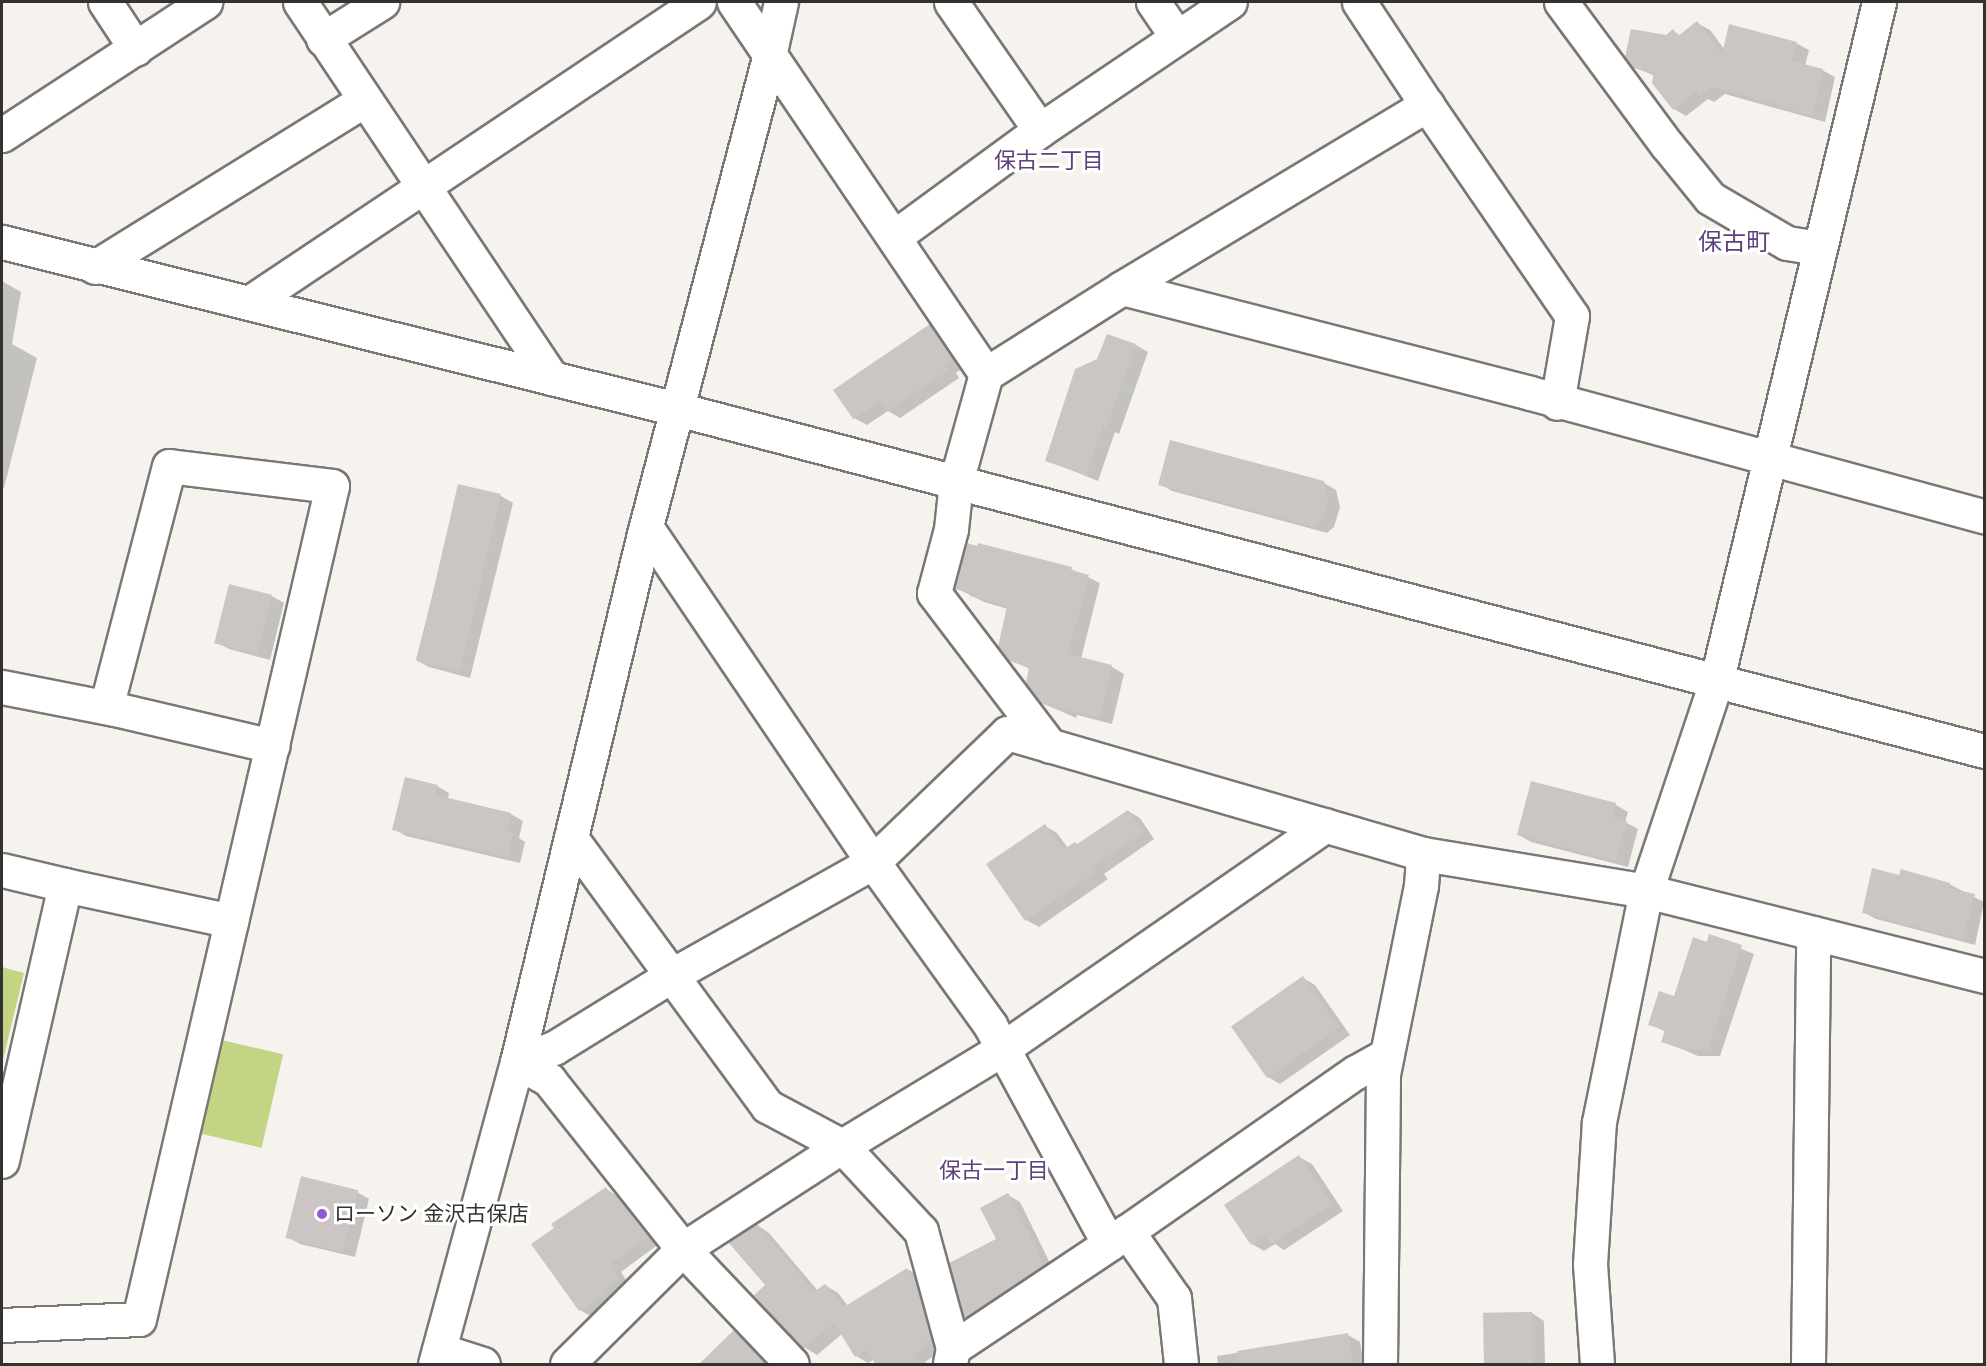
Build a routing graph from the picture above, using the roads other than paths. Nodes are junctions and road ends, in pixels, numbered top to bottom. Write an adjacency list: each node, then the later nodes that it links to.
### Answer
1 (105, 2): 16 (street)
2 (205, 2): 16 (street)
3 (300, 2): 15 (street)
4 (382, 2): 15 (street)
5 (699, 2): 22 (street)
6 (734, 2): 17 (street)
7 (781, 2): 17 (street)
8 (951, 2): 20 (street)
9 (1153, 2): 14 (street)
10 (1230, 2): 14 (street)
11 (1359, 2): 19 (street)
12 (1561, 2): 25 (street)
13 (1879, 2): 25 (street)
14 (1177, 37): 20 (street)
15 (323, 39): 18 (street)
16 (136, 49): 21 (street)
17 (769, 56): 23 (street); 32 (street)
18 (364, 100): 22 (street); 26 (street)
19 (1426, 105): 27 (street); 31 (street)
20 (1040, 130): 23 (street)
21 (2, 136)
22 (423, 188): 28 (street); 30 (street)
23 (894, 237): 29 (street)
24 (2, 242): 26 (street)
25 (1820, 248): 33 (street)
26 (95, 267): 28 (street)
27 (1122, 288): 29 (street); 31 (street)
28 (249, 303): 30 (street)
29 (986, 374): 34 (street)
30 (552, 379): 32 (street)
31 (1557, 403): 33 (street)
32 (677, 409): 34 (street); 36 (street)
33 (1770, 457): 35 (street); 37 (street)
34 (956, 482): 37 (street); 41 (street)
35 (1984, 516)
36 (646, 527): 44 (street); 46 (street)
37 (1717, 679): 42 (street); 49 (street)
38 (2, 687): 39 (street)
39 (114, 709): 40 (street); 40 (street)
40 (272, 746): 50 (street)
41 (1050, 746): 43 (street); 46 (street)
42 (1984, 751)
43 (1325, 825): 45 (street); 54 (street)
44 (571, 838): 52 (street); 56 (street)
45 (1423, 854): 49 (street); 55 (street)
46 (873, 862): 52 (street); 54 (street)
47 (2, 870): 48 (street)
48 (65, 885): 50 (street); 58 (street)
49 (1646, 891): 51 (street); 69 (street)
50 (231, 921): 61 (street)
51 (1813, 933): 53 (street); 70 (street)
52 (672, 975): 56 (street); 57 (street)
53 (1984, 976)
54 (1002, 1049): 57 (street); 59 (street)
55 (1387, 1055): 59 (street); 68 (street)
56 (518, 1062): 60 (street); 63 (street)
57 (842, 1146): 60 (street); 62 (street)
58 (2, 1161)
59 (1118, 1237): 62 (street); 67 (street)
60 (683, 1250): 65 (street); 66 (street)
61 (2, 1325)
62 (951, 1356)
63 (437, 1358): 64 (street)
64 (483, 1365)
65 (567, 1365)
66 (792, 1365)
67 (1180, 1365)
68 (1380, 1365)
69 (1597, 1365)
70 (1808, 1365)

